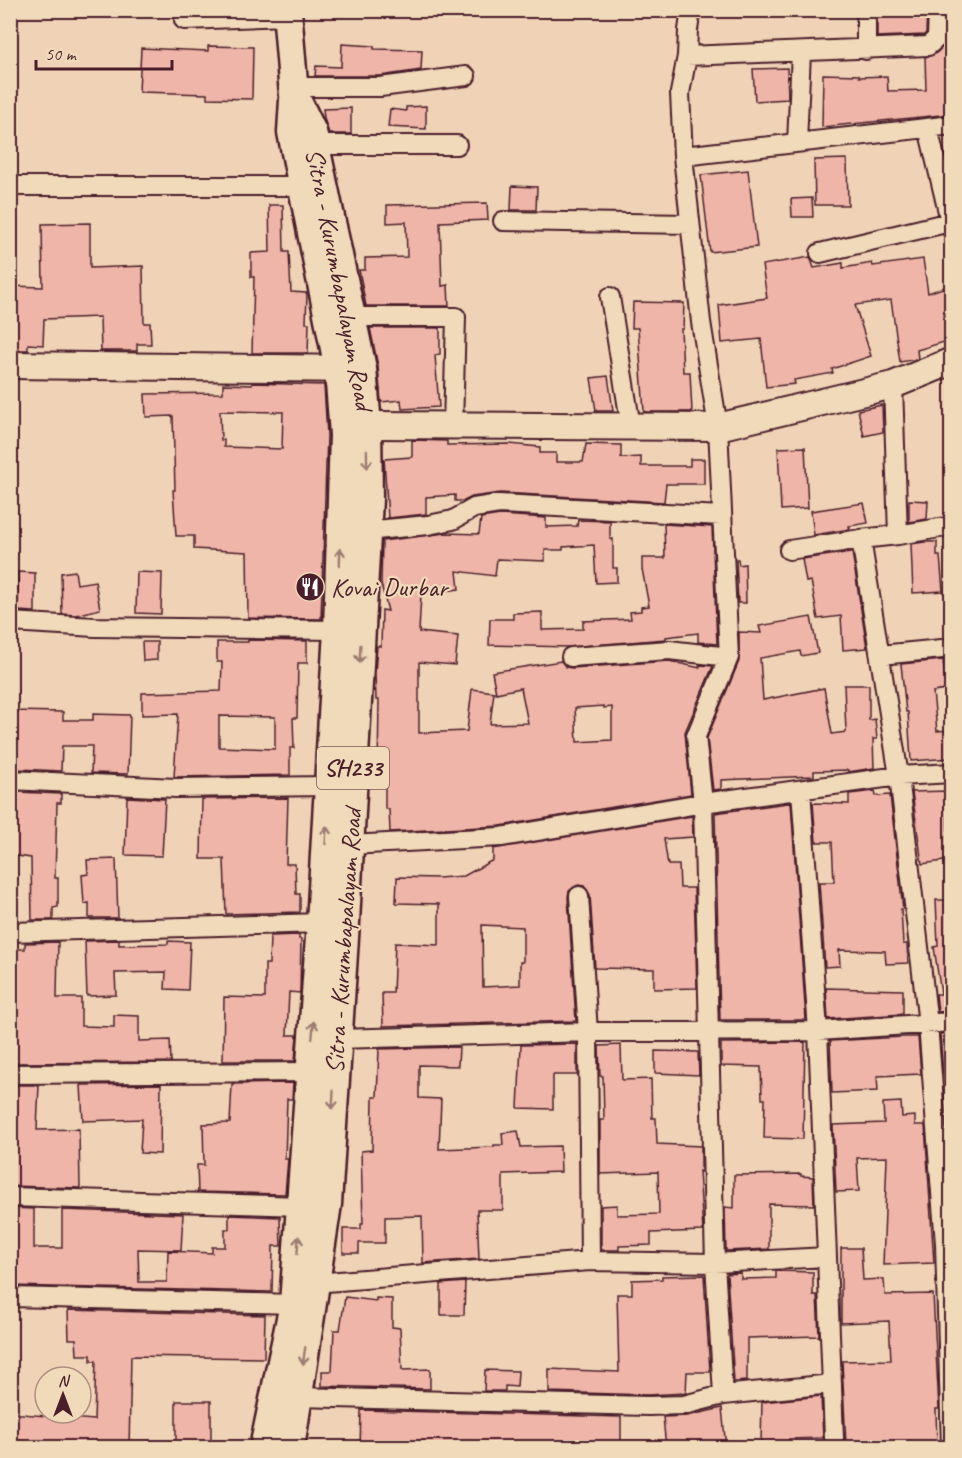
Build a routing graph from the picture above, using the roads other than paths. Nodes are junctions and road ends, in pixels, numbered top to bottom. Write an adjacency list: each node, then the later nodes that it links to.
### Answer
1 (691, 10): 8 (street)
2 (866, 10): 6 (street)
3 (938, 10): 6 (street)
4 (287, 13): 5 (street); 10 (main road, Sitra - Kurumbapalayam Road / SH233)
5 (184, 20)
6 (866, 50): 7 (street)
7 (801, 52): 8 (street); 13 (street)
8 (687, 56): 16 (street)
9 (466, 76): 10 (street)
10 (294, 91): 14 (main road, Sitra - Kurumbapalayam Road / SH233); 18 (main road)
11 (951, 125): 12 (street)
12 (928, 128): 13 (street); 21 (street)
13 (797, 143): 16 (street)
14 (315, 145): 15 (street); 24 (main road, Sitra - Kurumbapalayam Road / SH233)
15 (457, 145)
16 (683, 156): 20 (street)
17 (10, 186): 18 (street)
18 (303, 186): 27 (main road)
19 (503, 221): 20 (street)
20 (690, 224): 32 (street)
21 (951, 225): 22 (street)
22 (820, 253)
23 (610, 297): 31 (street)
24 (351, 317): 27 (main road, Sitra - Kurumbapalayam Road / SH233); 30 (street)
25 (951, 361): 28 (street)
26 (10, 365): 27 (street)
27 (351, 369): 29 (main road, Sitra - Kurumbapalayam Road / SH233); 40 (main road, one-way to 27)
28 (892, 385): 32 (street); 36 (street)
29 (367, 425): 30 (street); 35 (main road, Sitra - Kurumbapalayam Road / SH233, one-way to 35)
30 (453, 426): 31 (street)
31 (631, 426): 32 (street)
32 (717, 427): 33 (street)
33 (721, 516): 35 (street); 44 (street)
34 (951, 526): 36 (street)
35 (366, 531): 51 (main road, Sitra - Kurumbapalayam Road / SH233, one-way to 51)
36 (898, 535): 37 (street)
37 (861, 539): 38 (street); 42 (street)
38 (789, 550)
39 (10, 622): 40 (street)
40 (338, 630): 48 (main road)
41 (951, 648): 42 (street)
42 (880, 655): 46 (street)
43 (571, 657): 44 (street)
44 (729, 657): 50 (street)
45 (951, 773): 46 (street)
46 (899, 776): 49 (street); 56 (street)
47 (10, 780): 48 (street)
48 (328, 786): 53 (main road, one-way to 48)
49 (801, 790): 50 (street); 58 (street)
50 (703, 803): 51 (street); 57 (street)
51 (349, 845): 60 (main road, Sitra - Kurumbapalayam Road / SH233)
52 (579, 896): 59 (street)
53 (321, 923): 54 (street); 61 (main road, one-way to 53)
54 (10, 932)
55 (951, 1022): 56 (street)
56 (928, 1024): 58 (street); 77 (street)
57 (710, 1031): 58 (street); 59 (street); 67 (street)
58 (818, 1031): 65 (street)
59 (588, 1032): 60 (street); 66 (street)
60 (337, 1039): 68 (main road, Sitra - Kurumbapalayam Road / SH233, one-way to 68)
61 (310, 1072): 62 (street); 64 (main road)
62 (10, 1074)
63 (10, 1197): 64 (street)
64 (301, 1206): 70 (main road, one-way to 64)
65 (827, 1257): 67 (street); 71 (street)
66 (590, 1261): 67 (street); 68 (street)
67 (715, 1263): 72 (street)
68 (314, 1283): 73 (main road, Sitra - Kurumbapalayam Road / SH233, one-way to 73)
69 (10, 1297): 70 (street)
70 (294, 1304): 75 (main road)
71 (832, 1384): 72 (street); 74 (street)
72 (723, 1395): 73 (street)
73 (298, 1397): 76 (main road, Sitra - Kurumbapalayam Road / SH233)
74 (834, 1438)
75 (264, 1448)
76 (290, 1448)
77 (951, 1448)

